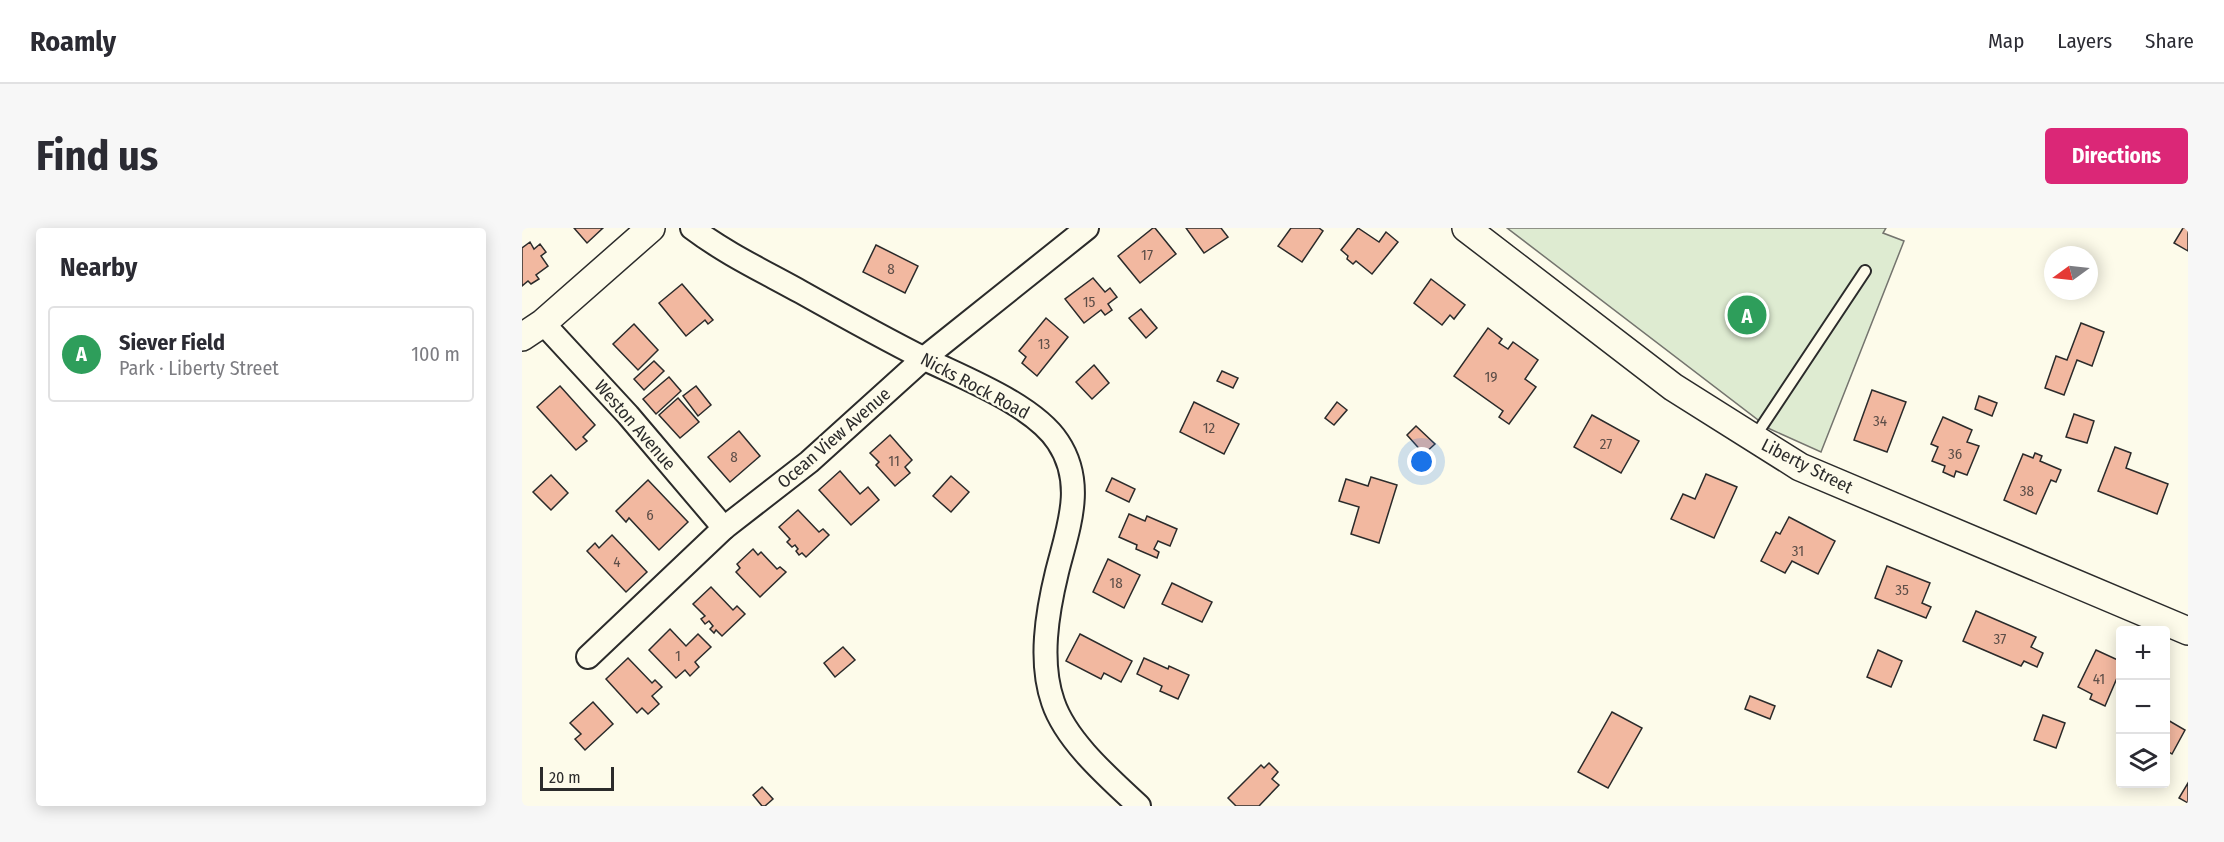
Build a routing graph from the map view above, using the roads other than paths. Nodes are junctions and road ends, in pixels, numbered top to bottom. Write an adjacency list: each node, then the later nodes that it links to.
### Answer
1 (651, 228): 6 (street)
2 (692, 228): 7 (street, Nicks Rock Road)
3 (1087, 228): 7 (street, Ocean View Avenue)
4 (1466, 228): 8 (street, Liberty Street)
5 (1865, 271): 8 (lane)
6 (533, 330): 9 (street, Weston Avenue)
7 (923, 359): 9 (street, Ocean View Avenue); 12 (street, Nicks Rock Road)
8 (1754, 439): 10 (street, Liberty Street)
9 (724, 528): 11 (street, Ocean View Avenue)
10 (2188, 631)
11 (588, 657)
12 (1139, 806)

